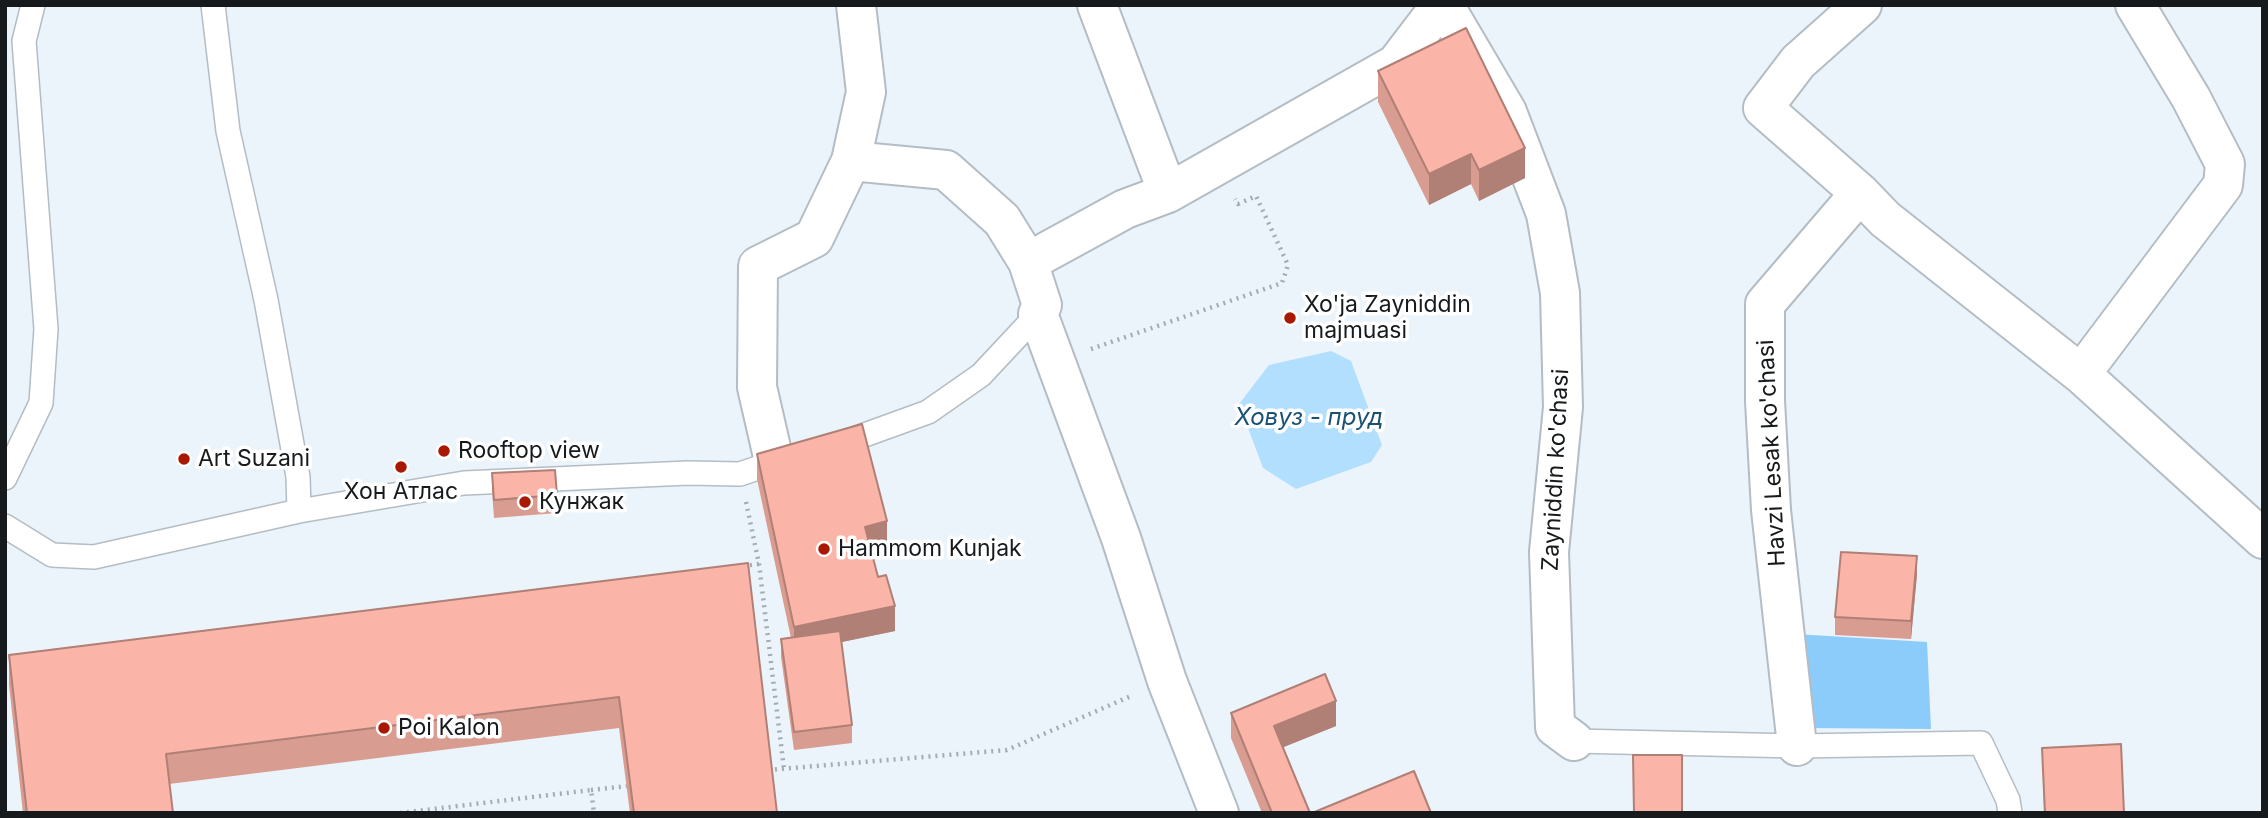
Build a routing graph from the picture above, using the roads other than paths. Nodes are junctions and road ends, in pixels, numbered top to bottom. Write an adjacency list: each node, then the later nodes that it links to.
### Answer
1 (33, 5): 15 (lane)
2 (213, 5): 16 (lane)
3 (856, 5): 8 (street)
4 (1097, 5): 9 (street)
5 (1443, 5): 9 (street); 19 (street, Zayniddin ko'chasi)
6 (1862, 5): 10 (street)
7 (2135, 5): 13 (street)
8 (851, 161): 11 (street); 14 (street)
9 (1168, 192): 11 (street)
10 (1860, 193): 13 (street); 20 (street, Havzi Lesak ko'chasi)
11 (1028, 262): 12 (street)
12 (1038, 314): 14 (lane); 21 (street)
13 (2081, 374): 18 (street)
14 (785, 460): 16 (lane)
15 (5, 478)
16 (299, 511): 17 (lane)
17 (5, 526)
18 (2263, 539)
19 (1574, 741): 20 (lane)
20 (1797, 746): 22 (lane)
21 (1219, 813)
22 (2010, 813)

